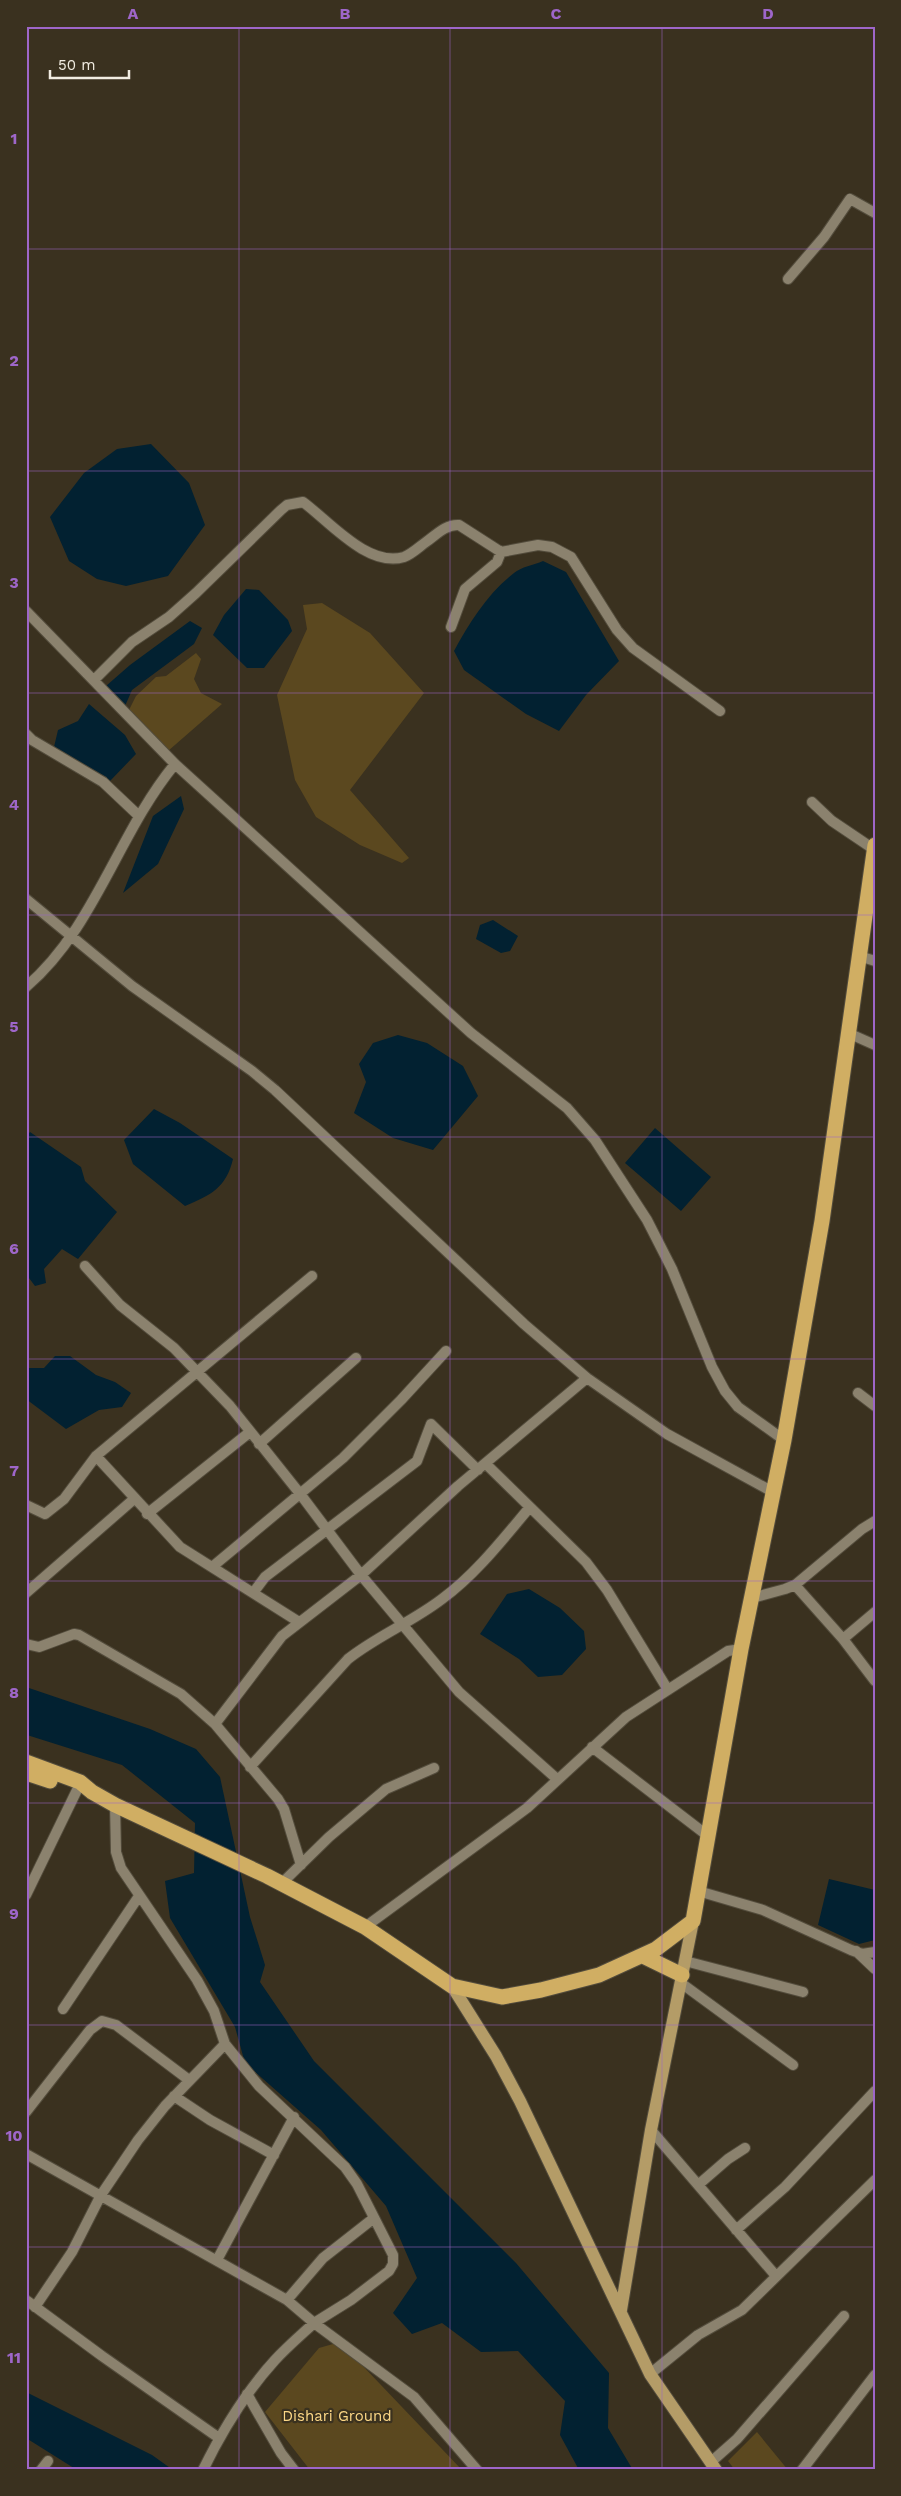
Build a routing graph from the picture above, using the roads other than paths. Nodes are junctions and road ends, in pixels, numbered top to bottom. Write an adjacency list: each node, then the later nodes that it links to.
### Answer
1 (875, 213): 2 (street)
2 (788, 279)
3 (501, 552): 5 (street); 6 (street); 7 (street)
4 (26, 611): 6 (street)
5 (451, 627)
6 (94, 680): 9 (street)
7 (720, 711)
8 (26, 734): 11 (street)
9 (175, 764): 11 (street); 30 (street)
10 (812, 802): 13 (street)
11 (140, 816): 15 (street)
12 (875, 845): 13 (highway)
13 (874, 850): 16 (highway)
14 (26, 899): 15 (street)
15 (72, 936): 18 (street); 26 (street)
16 (859, 956): 17 (street); 19 (highway)
17 (875, 960)
18 (26, 987)
19 (848, 1033): 20 (street); 30 (highway)
20 (875, 1044)
21 (85, 1266): 25 (street)
22 (312, 1276): 25 (street)
23 (446, 1351): 35 (street)
24 (356, 1358): 31 (street)
25 (198, 1372): 29 (street); 32 (street)
26 (587, 1378): 33 (street); 34 (street)
27 (858, 1392): 28 (street)
28 (875, 1406)
29 (250, 1432): 31 (street); 39 (street)
30 (784, 1440): 34 (highway)
31 (260, 1444): 35 (street)
32 (96, 1456): 36 (street); 37 (street)
33 (482, 1467): 38 (street); 41 (street); 43 (street)
34 (773, 1492): 47 (highway)
35 (301, 1495): 41 (street); 42 (street)
36 (134, 1499): 39 (street); 45 (street)
37 (26, 1505)
38 (530, 1507): 50 (street); 55 (street)
39 (147, 1514): 42 (street)
40 (875, 1522): 44 (street)
41 (327, 1530): 43 (street); 46 (street)
42 (212, 1568): 46 (street)
43 (361, 1575): 49 (street); 50 (street)
44 (795, 1584): 47 (street); 51 (street)
45 (26, 1593)
46 (253, 1593): 49 (street)
47 (752, 1598): 53 (highway)
48 (875, 1612): 51 (street)
49 (299, 1622): 56 (street)
50 (402, 1625): 59 (street); 62 (street)
51 (843, 1639): 54 (street)
52 (26, 1644): 56 (street)
53 (741, 1649): 55 (street); 65 (highway)
54 (875, 1681)
55 (668, 1690): 57 (street)
56 (215, 1724): 59 (street)
57 (592, 1747): 62 (street); 65 (street)
58 (26, 1762): 63 (highway)
59 (250, 1767): 66 (street)
60 (434, 1768): 66 (street)
61 (26, 1773): 63 (highway)
62 (558, 1780): 72 (street)
63 (84, 1791): 64 (highway); 69 (street)
64 (115, 1805): 67 (highway); 70 (street)
65 (708, 1836): 68 (highway)
66 (301, 1865): 67 (street)
67 (281, 1884): 72 (highway)
68 (698, 1891): 71 (highway); 73 (street)
69 (26, 1895)
70 (139, 1896): 80 (street); 81 (street)
71 (693, 1922): 75 (highway); 77 (main road)
72 (365, 1927): 78 (highway)
73 (856, 1951): 74 (street); 76 (street)
74 (875, 1952)
75 (643, 1956): 77 (highway); 78 (highway)
76 (875, 1969)
77 (683, 1973): 79 (street); 82 (street); 88 (main road)
78 (452, 1986): 101 (main road)
79 (803, 1992)
80 (63, 2009)
81 (225, 2044): 83 (street); 87 (street)
82 (793, 2065)
83 (189, 2080): 85 (street); 86 (street)
84 (875, 2091): 96 (street)
85 (174, 2096): 91 (street); 94 (street)
86 (26, 2112)
87 (294, 2117): 91 (street); 95 (street)
88 (651, 2130): 93 (street); 101 (main road)
89 (745, 2148): 93 (street)
90 (27, 2155): 94 (street)
91 (274, 2155): 97 (street)
92 (875, 2180): 98 (street)
93 (698, 2185): 96 (street)
94 (102, 2195): 97 (street); 100 (street)
95 (374, 2218): 99 (street); 103 (street)
96 (736, 2230): 98 (street)
97 (217, 2260): 99 (street)
98 (776, 2276): 104 (street)
99 (287, 2300): 103 (street)
100 (31, 2303): 107 (street)
101 (620, 2310): 104 (main road)
102 (844, 2316): 109 (street)
103 (314, 2323): 106 (street); 113 (street)
104 (650, 2374): 109 (main road)
105 (875, 2375): 114 (street)
106 (247, 2394): 107 (street); 112 (street)
107 (219, 2438): 111 (street)
108 (48, 2461): 110 (street)
109 (714, 2466)
110 (40, 2470)
111 (203, 2470)
112 (294, 2470)
113 (477, 2470)
114 (802, 2470)

